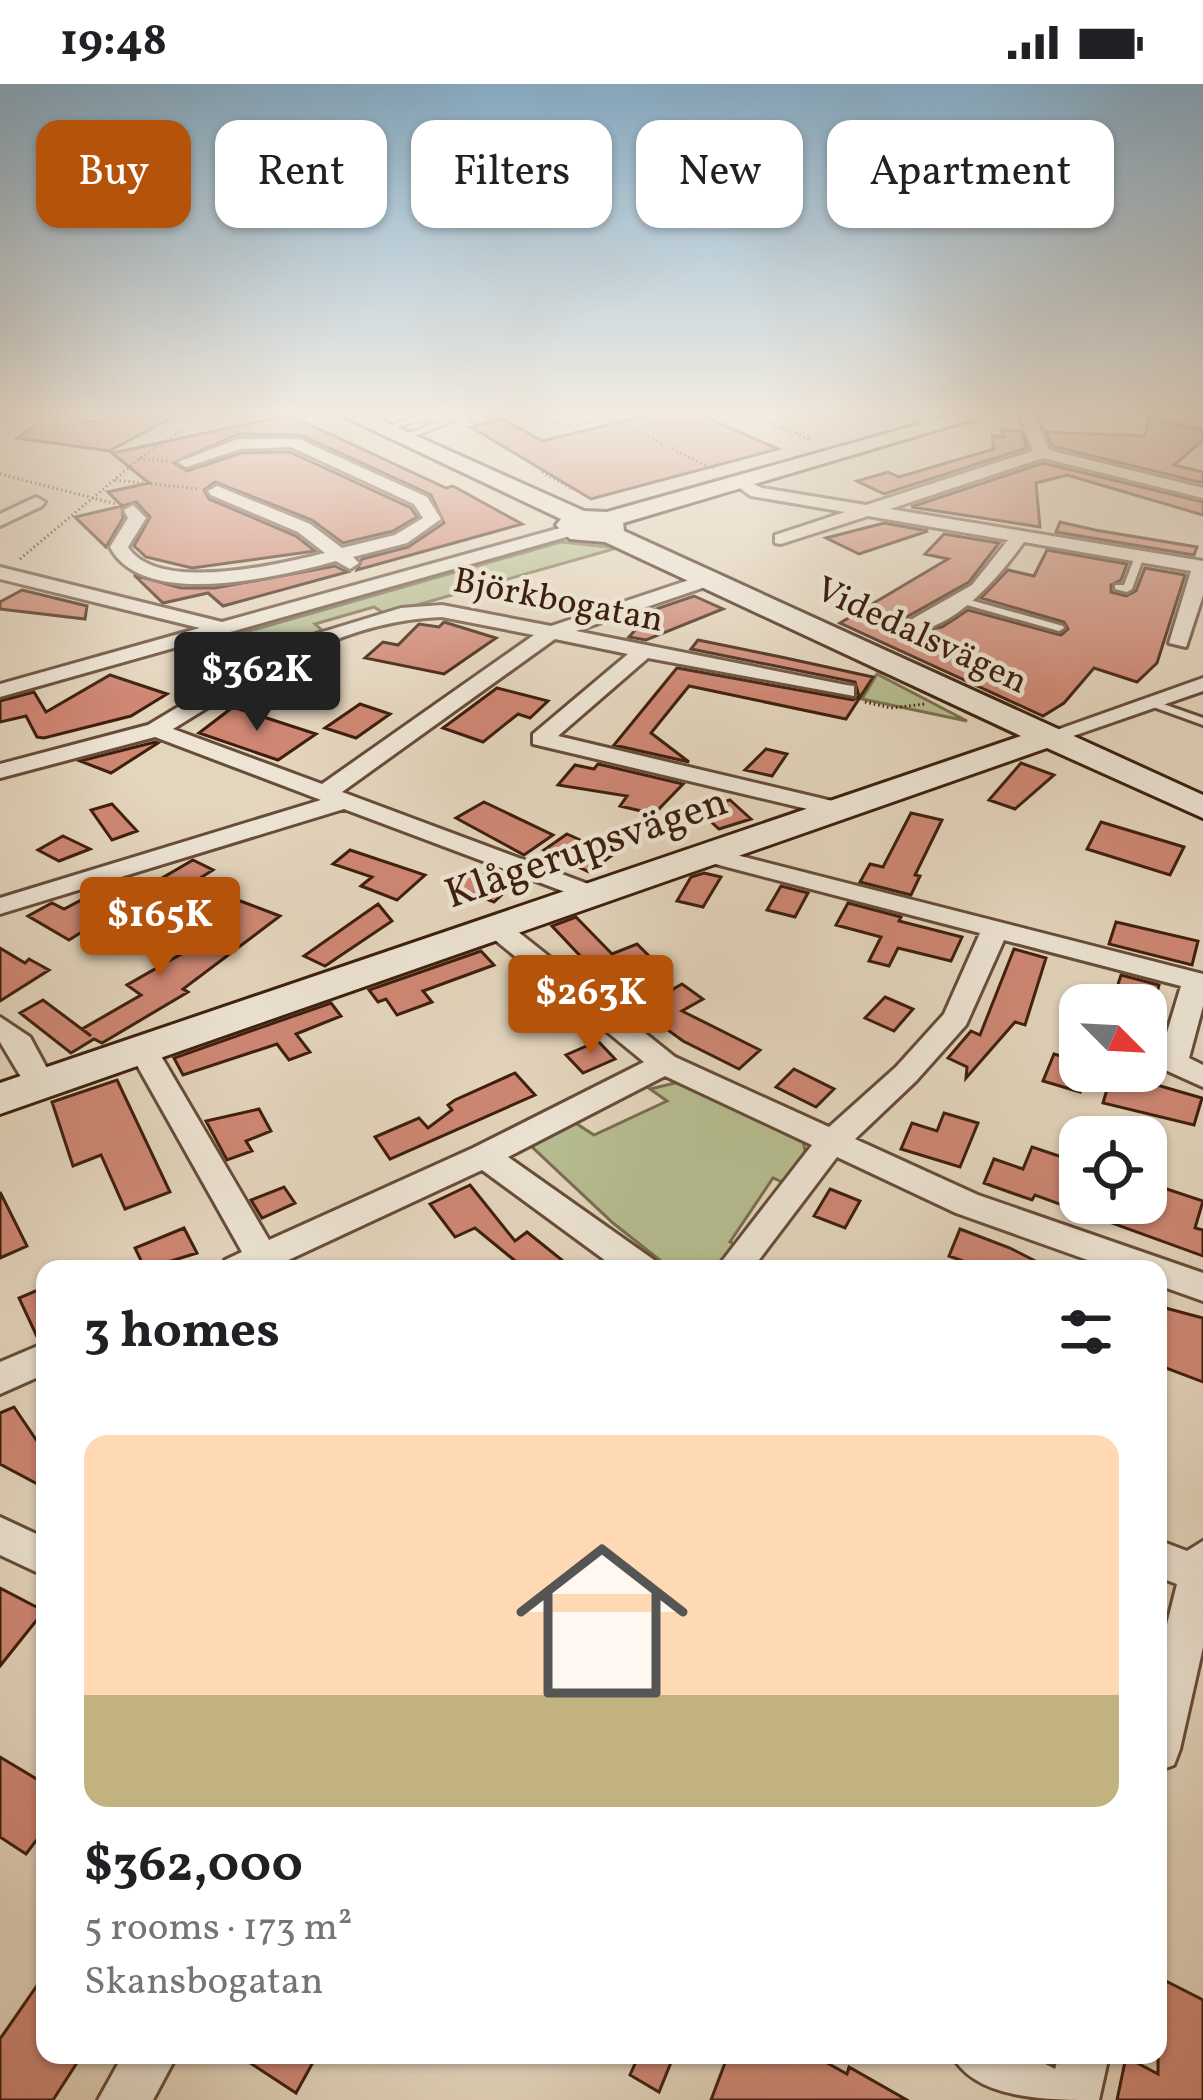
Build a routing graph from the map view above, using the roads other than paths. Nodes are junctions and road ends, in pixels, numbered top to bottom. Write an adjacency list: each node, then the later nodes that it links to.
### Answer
1 (259, 507): 13 (street)
2 (426, 507): 13 (street)
3 (541, 507): 9 (street)
4 (655, 507): 10 (street)
5 (851, 507): 8 (street)
6 (878, 507): 8 (street)
7 (133, 510): 13 (street)
8 (869, 510): 11 (street); 12 (street)
9 (575, 524): 10 (street); 18 (street)
10 (608, 526): 17 (street, Videdalsvägen)
11 (1020, 536): 14 (street); 20 (street)
12 (781, 539)
13 (339, 554): 18 (street)
14 (1139, 556): 15 (street); 19 (lane)
15 (1203, 566): 25 (street)
16 (1, 574): 22 (street)
17 (707, 580): 24 (street); 33 (street, Videdalsvägen)
18 (379, 585): 22 (street)
19 (1118, 587)
20 (963, 602): 21 (street); 23 (lane)
21 (914, 626)
22 (224, 628): 28 (street)
23 (1059, 628)
24 (551, 633): 26 (street, Björkbogatan); 32 (street, Björkbogatan); 35 (street)
25 (1179, 643)
26 (644, 652): 29 (street, Björkbogatan); 37 (street)
27 (1203, 684): 30 (street, Klågerupsvägen)
28 (0, 691)
29 (846, 691)
30 (1149, 702): 31 (lane); 33 (street, Klågerupsvägen)
31 (1203, 722)
32 (156, 730): 34 (street, Björkbogatan); 35 (street)
33 (1046, 738): 36 (street, Videdalsvägen); 37 (street, Klågerupsvägen)
34 (0, 771)
35 (334, 797): 39 (street); 40 (street)
36 (1203, 808)
37 (837, 809): 38 (street, Klågerupsvägen)
38 (713, 856): 39 (street, Klågerupsvägen); 42 (street)
39 (598, 896): 41 (street, Klågerupsvägen)
40 (0, 905)
41 (498, 929): 45 (street, Klågerupsvägen); 46 (street)
42 (994, 932): 43 (street); 50 (street)
43 (1199, 982): 47 (street)
44 (0, 1026): 48 (street)
45 (144, 1051): 48 (street, Klågerupsvägen); 52 (street)
46 (665, 1064): 50 (street); 51 (street)
47 (1203, 1077)
48 (41, 1085): 49 (street, Klågerupsvägen)
49 (0, 1099)
50 (831, 1143): 55 (street); 56 (street)
51 (484, 1156): 53 (street); 54 (street)
52 (248, 1260)
53 (257, 1260)
54 (629, 1260)
55 (740, 1260)
56 (1127, 1260)
57 (1167, 1274): 58 (street)
58 (1203, 1287)
59 (36, 1362): 60 (street)
60 (0, 1378)
61 (0, 1534): 62 (street)
62 (36, 1553)
63 (1167, 1560): 64 (street)
64 (1201, 1567): 65 (street)
65 (1167, 1701)
66 (146, 2064): 69 (street)
67 (994, 2064): 70 (street)
68 (1082, 2064): 71 (street)
69 (124, 2100)
70 (1060, 2100)
71 (1073, 2100)

